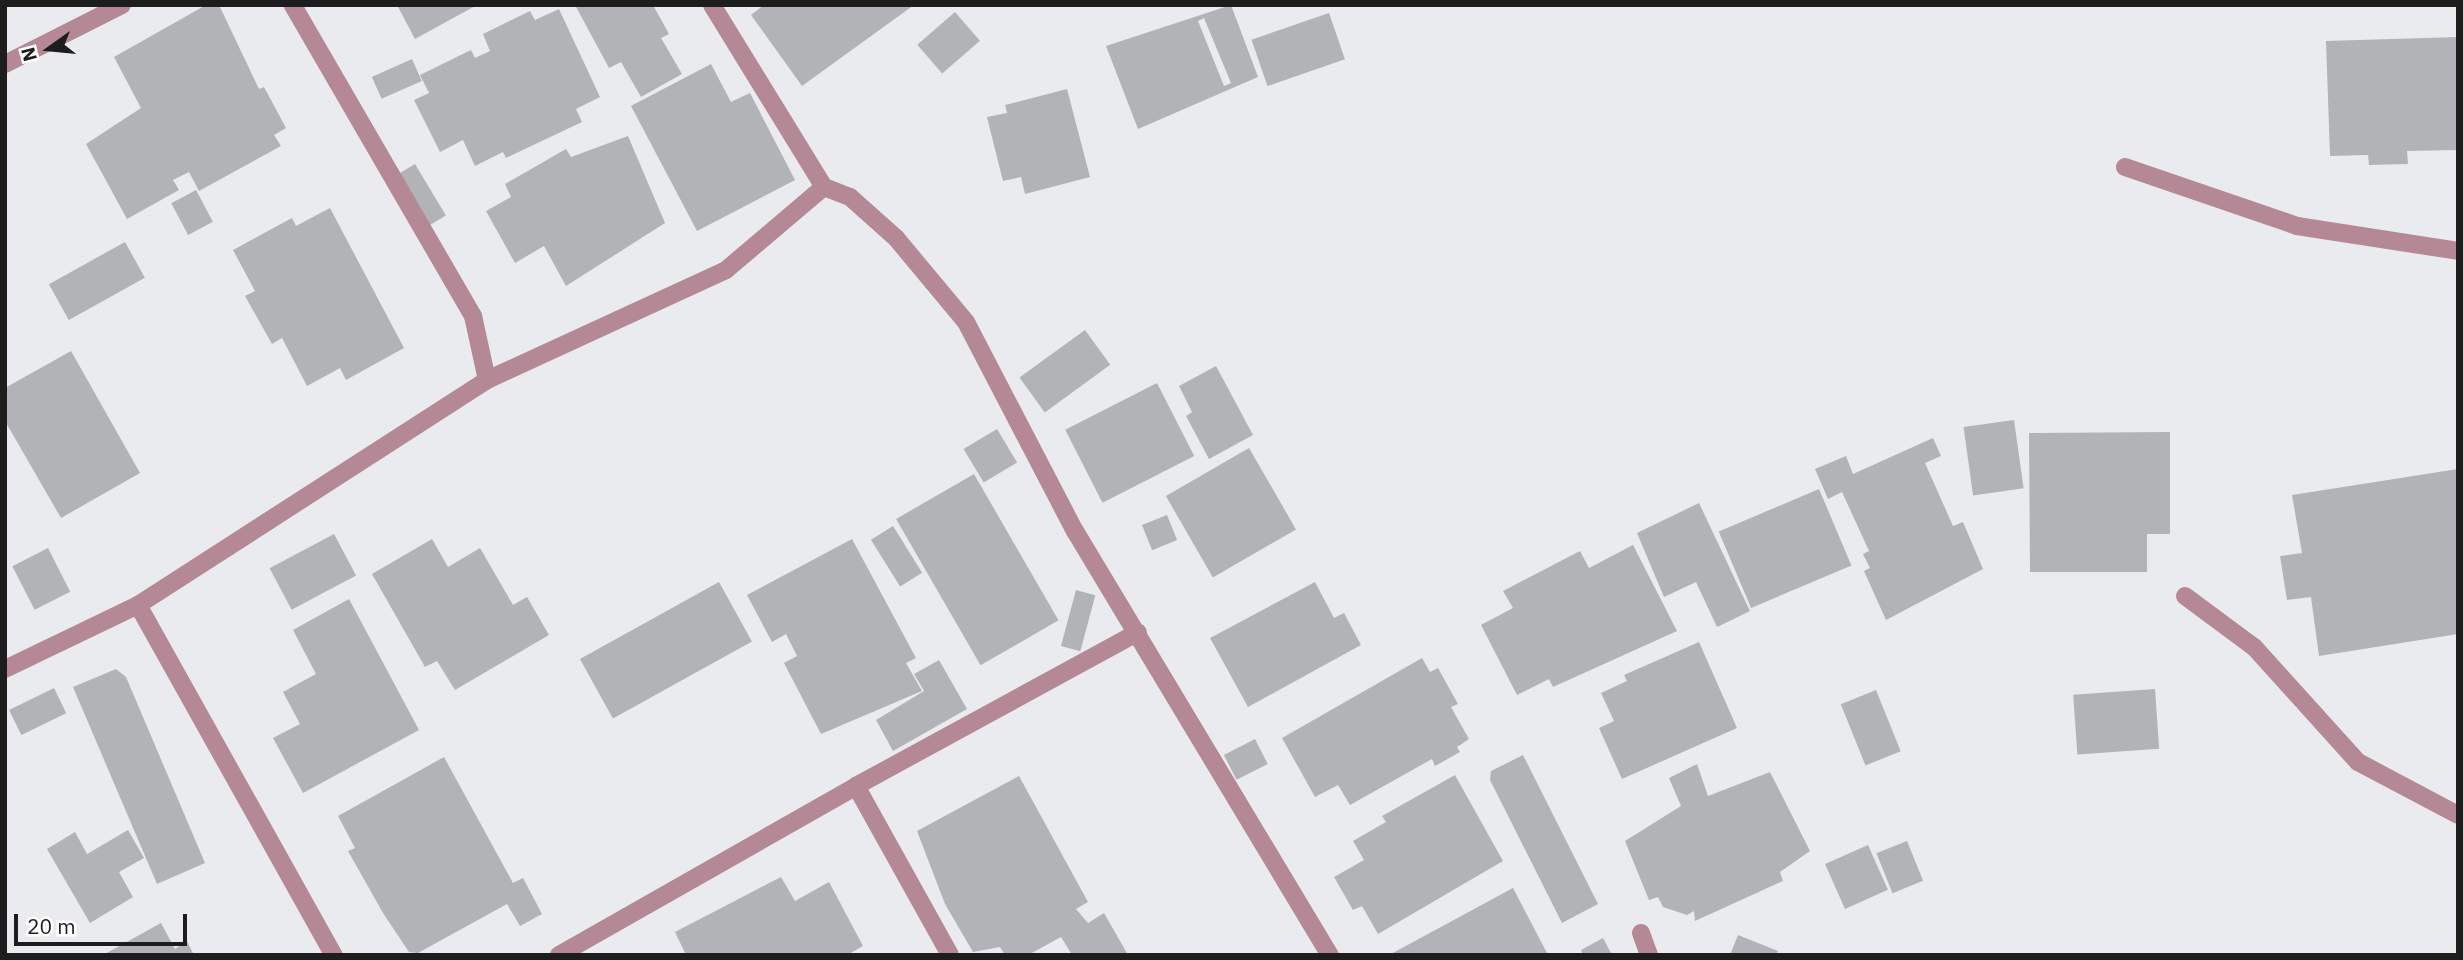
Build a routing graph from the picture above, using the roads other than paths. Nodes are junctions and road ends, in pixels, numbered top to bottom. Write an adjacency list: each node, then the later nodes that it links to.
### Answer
1 (122, 5): 4 (street)
2 (293, 5): 8 (street)
3 (712, 5): 6 (street)
4 (5, 64)
5 (2125, 167): 7 (street)
6 (824, 187): 8 (street); 11 (street)
7 (2458, 251)
8 (487, 380): 10 (street)
9 (2185, 596): 14 (street)
10 (138, 605): 12 (street); 16 (street)
11 (1138, 632): 13 (street); 19 (street)
12 (5, 669)
13 (856, 786): 17 (street); 18 (street)
14 (2458, 815)
15 (1641, 933): 20 (street)
16 (334, 955)
17 (559, 955)
18 (950, 955)
19 (1330, 955)
20 (1649, 955)

